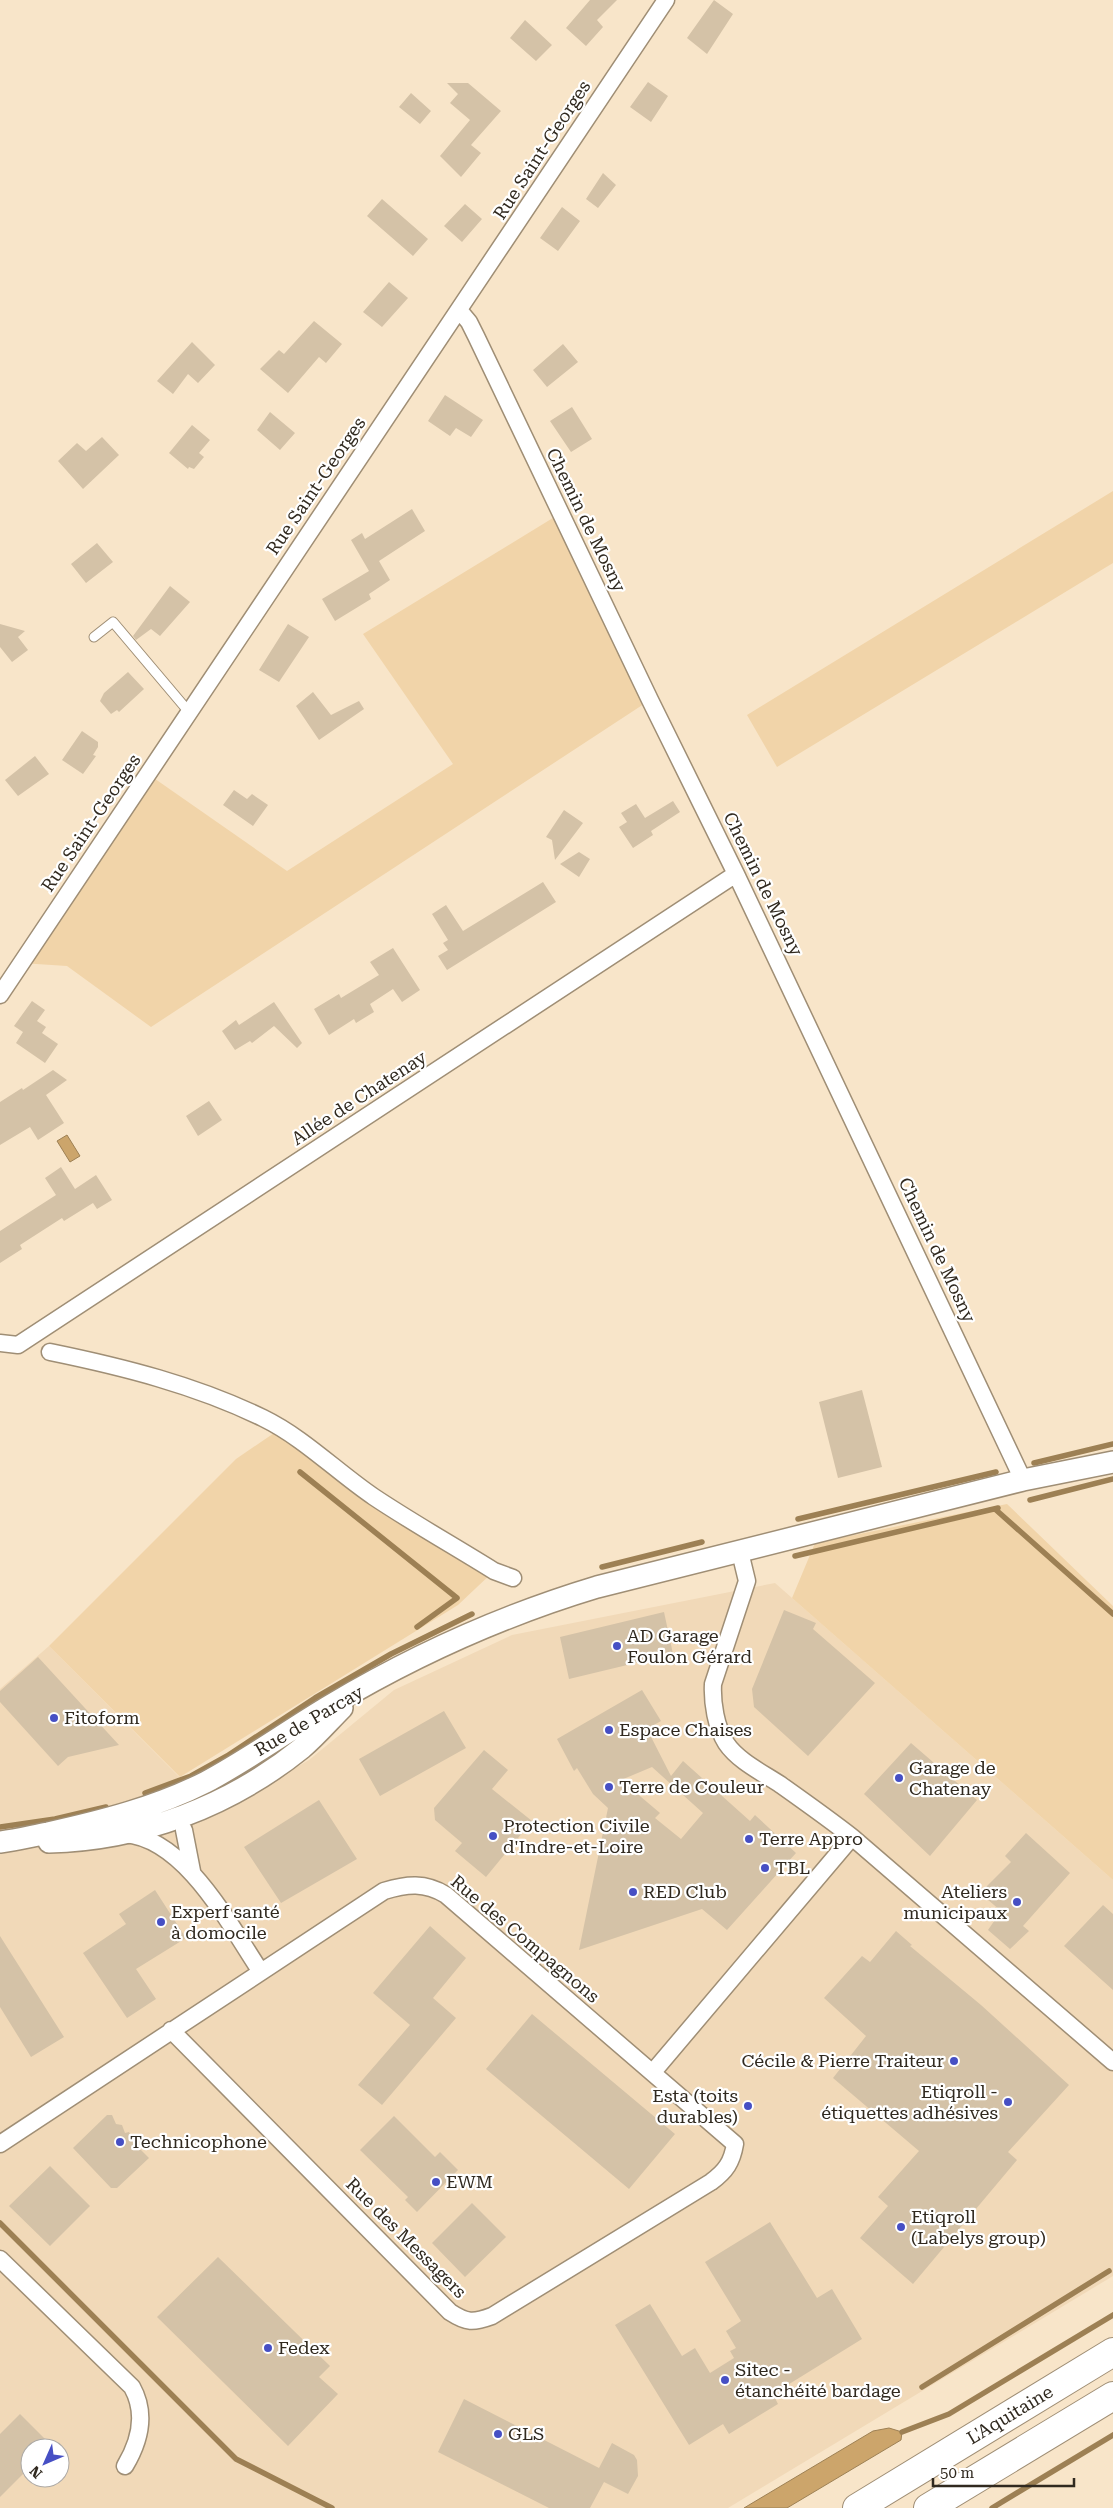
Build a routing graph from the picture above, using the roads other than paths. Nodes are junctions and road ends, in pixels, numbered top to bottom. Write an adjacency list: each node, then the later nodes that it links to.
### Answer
1 (666, 0): 2 (street, Rue Saint-Georges)
2 (459, 310): 4 (street, Rue Saint-Georges); 5 (street, Chemin de Mosny)
3 (94, 637): 4 (lane)
4 (189, 712): 6 (street, Rue Saint-Georges)
5 (736, 874): 8 (street, Allée de Chatenay); 10 (street, Chemin de Mosny)
6 (0, 995)
7 (0, 1343): 8 (street)
8 (18, 1345): 12 (street)
9 (1113, 1462): 10 (street)
10 (1024, 1480): 11 (street)
11 (740, 1552): 13 (street); 18 (street)
12 (513, 1578)
13 (369, 1685): 14 (street, Rue de Parcay); 16 (street, Rue de Parcay)
14 (271, 1743): 15 (street, Rue de Parcay); 16 (street)
15 (137, 1810): 16 (street); 19 (street, Rue de Parcay)
16 (173, 1821): 17 (street, Rue de Parcay); 20 (street); 21 (street)
17 (125, 1834): 19 (street, Rue de Parcay); 20 (street)
18 (852, 1837): 24 (street); 25 (street)
19 (6, 1842)
20 (168, 1851): 21 (street)
21 (192, 1871): 22 (street)
22 (260, 1972): 23 (street); 25 (street, Rue des Compagnons)
23 (172, 2030): 26 (street); 27 (street, Rue des Messagers)
24 (1113, 2062)
25 (653, 2072): 27 (street, Rue des Compagnons)
26 (0, 2144)
27 (735, 2144)
28 (0, 2259): 31 (street)
29 (1113, 2352): 32 (highway, L'Aquitaine)
30 (1113, 2396): 33 (highway, L'Aquitaine)
31 (125, 2466)
32 (856, 2508)
33 (928, 2508)

